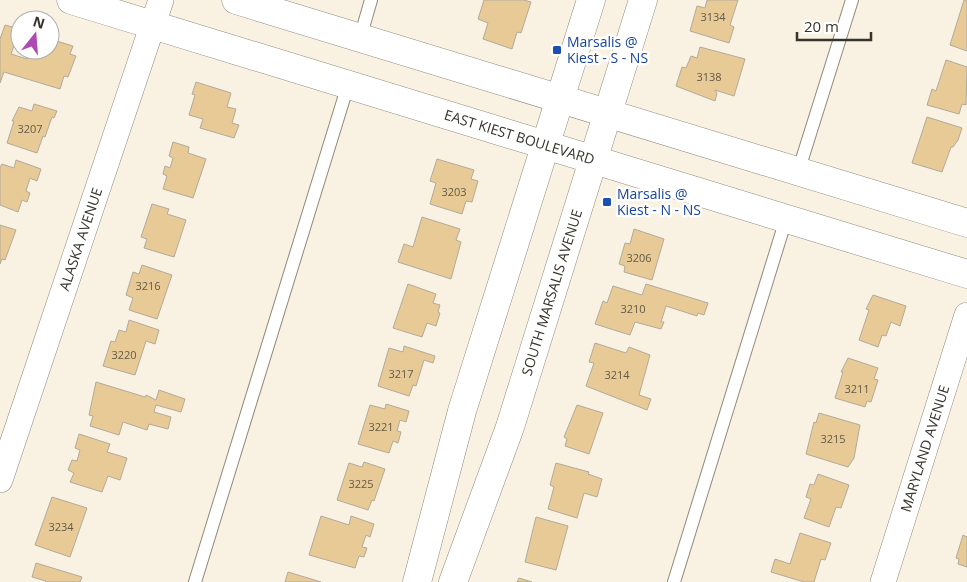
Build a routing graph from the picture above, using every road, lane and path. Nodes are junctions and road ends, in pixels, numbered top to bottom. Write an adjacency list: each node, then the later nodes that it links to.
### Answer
1 (71, 0): 7 (main road, EAST KIEST BOULEVARD)
2 (236, 0): 8 (main road)
3 (371, 0): 8 (lane)
4 (591, 0): 10 (main road)
5 (643, 0): 11 (main road, SOUTH MARSALIS AVENUE)
6 (852, 0): 14 (lane)
7 (157, 12): 9 (main road, EAST KIEST BOULEVARD); 19 (street, ALASKA AVENUE)
8 (360, 38): 10 (main road)
9 (348, 85): 12 (main road, EAST KIEST BOULEVARD); 20 (lane)
10 (560, 99): 11 (main road); 12 (main road)
11 (608, 114): 13 (main road, SOUTH MARSALIS AVENUE); 14 (main road)
12 (546, 146): 13 (main road, EAST KIEST BOULEVARD); 21 (main road)
13 (593, 160): 15 (main road, EAST KIEST BOULEVARD); 22 (main road, SOUTH MARSALIS AVENUE)
14 (798, 172): 16 (main road)
15 (786, 219): 17 (main road, EAST KIEST BOULEVARD); 23 (lane)
16 (967, 223)
17 (967, 274)
18 (967, 315): 24 (street, MARYLAND AVENUE)
19 (0, 480)
20 (195, 582)
21 (417, 582)
22 (453, 582)
23 (674, 582)
24 (883, 582)

